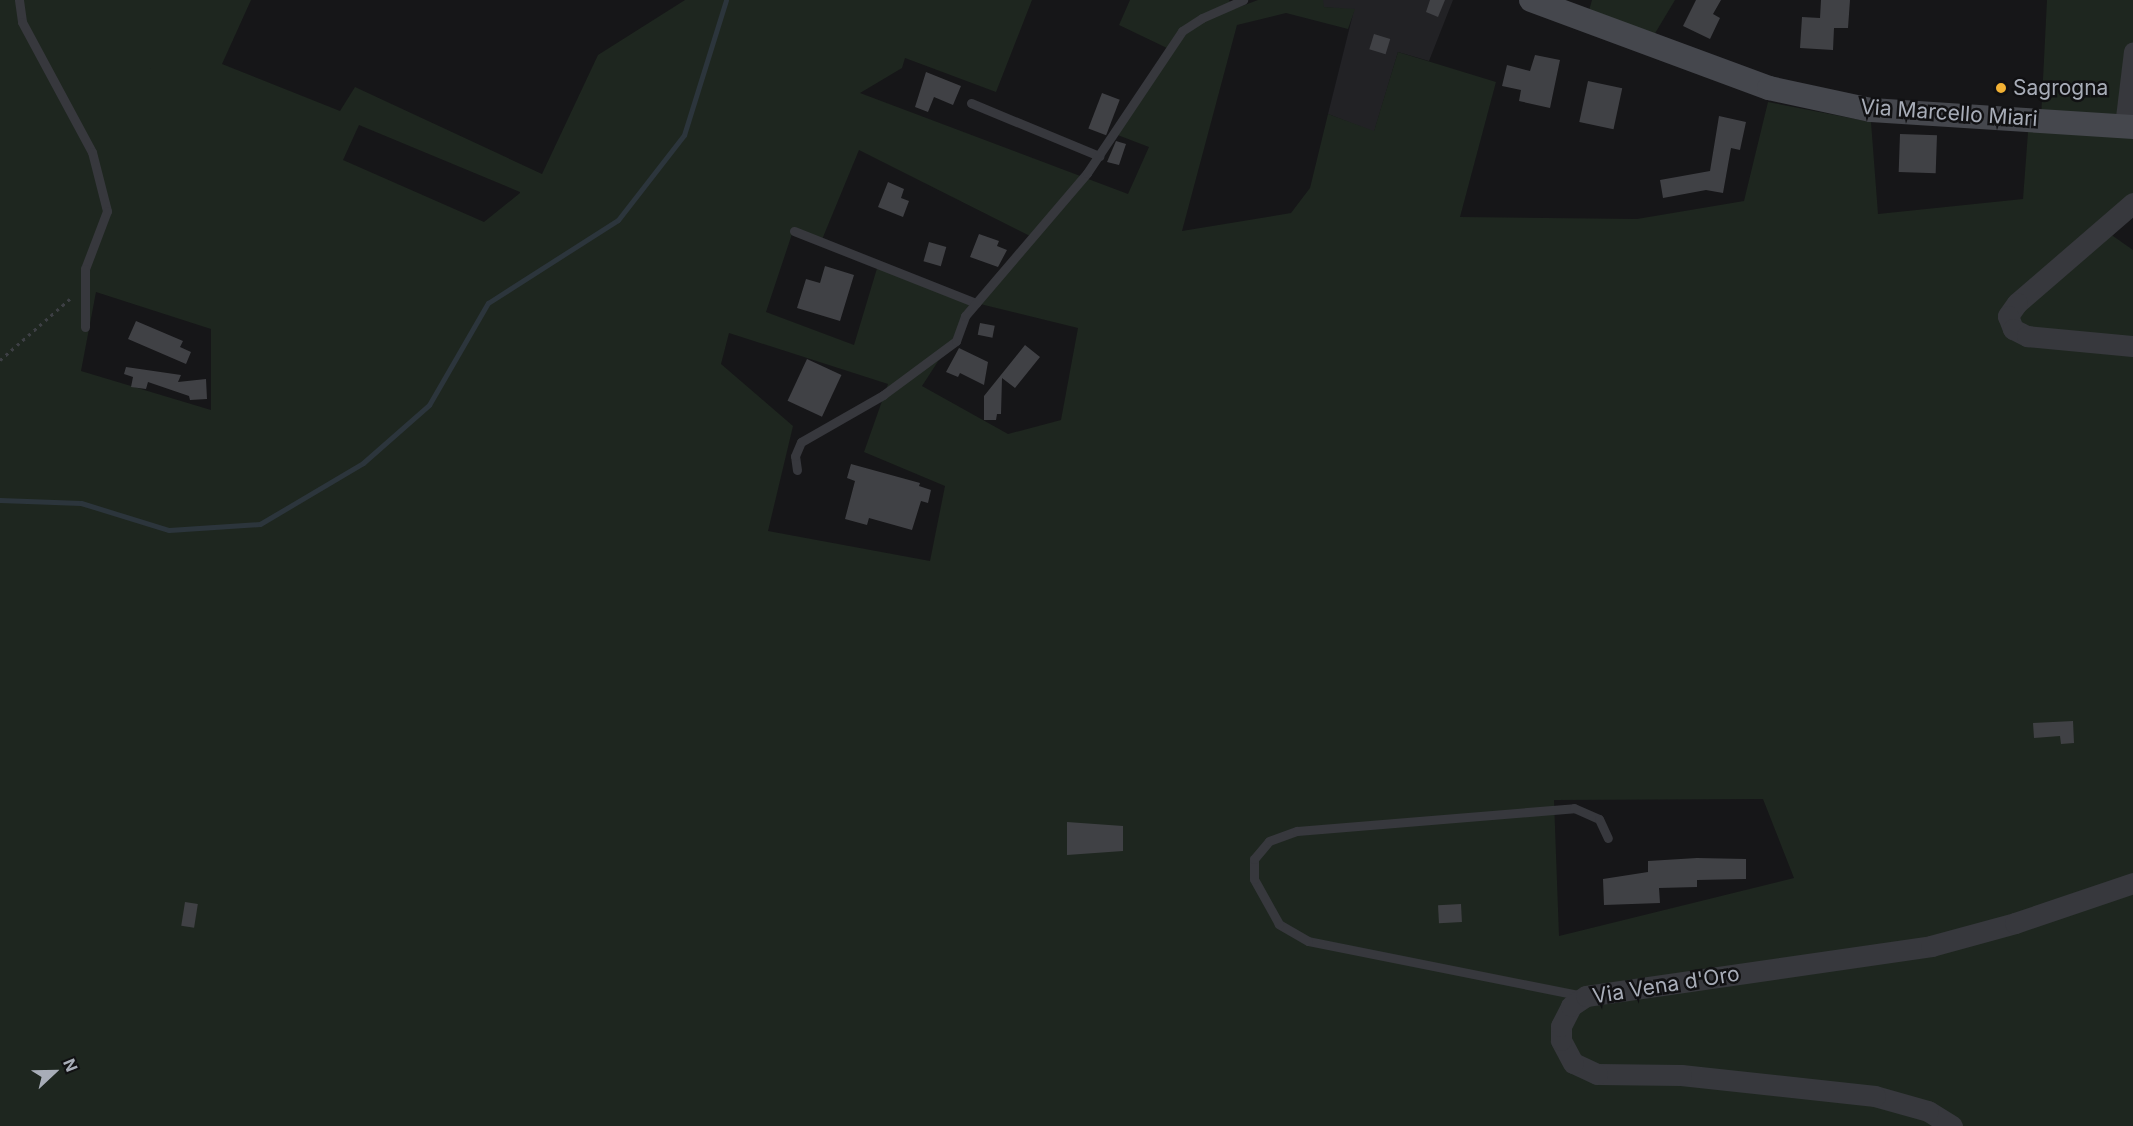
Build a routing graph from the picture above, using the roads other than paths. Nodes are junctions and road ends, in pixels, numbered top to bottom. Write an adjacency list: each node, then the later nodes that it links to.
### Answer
1 (19, 0): 11 (lane)
2 (1243, 0): 7 (lane)
3 (1531, 0): 6 (main road, Via Marcello Miari)
4 (2133, 52): 6 (street)
5 (971, 103): 7 (lane)
6 (2128, 127)
7 (1099, 156): 10 (lane)
8 (2133, 203): 12 (street)
9 (794, 231): 10 (lane)
10 (976, 303): 13 (lane)
11 (85, 327)
12 (2133, 346)
13 (797, 470)
14 (1608, 838): 16 (lane)
15 (2133, 883): 16 (street, Via Vena d'Oro)
16 (1586, 996): 17 (street, Via Vena d'Oro)
17 (1952, 1126)

